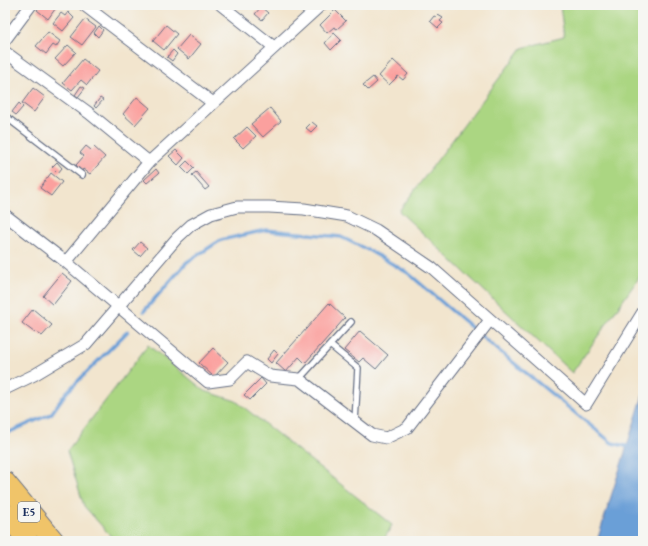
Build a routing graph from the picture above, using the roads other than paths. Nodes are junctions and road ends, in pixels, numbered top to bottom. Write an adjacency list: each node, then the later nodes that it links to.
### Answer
1 (31, 5): 5 (street)
2 (84, 5): 8 (street)
3 (221, 5): 6 (street)
4 (321, 5): 6 (street)
5 (5, 40)
6 (274, 47): 8 (street)
7 (5, 52): 10 (street)
8 (213, 103): 10 (street)
9 (5, 116): 11 (lane)
10 (149, 162): 13 (street)
11 (82, 175)
12 (5, 215): 13 (street)
13 (66, 262): 14 (street)
14 (118, 306): 16 (street); 19 (street); 20 (street)
15 (643, 312): 16 (street)
16 (490, 320): 21 (street)
17 (351, 322): 18 (lane)
18 (330, 345): 19 (lane); 21 (lane)
19 (299, 379): 21 (street)
20 (5, 389)
21 (355, 422)
22 (5, 482): 25 (highway, E5)
23 (5, 514): 24 (highway, E5)
24 (28, 541)
25 (54, 541)

